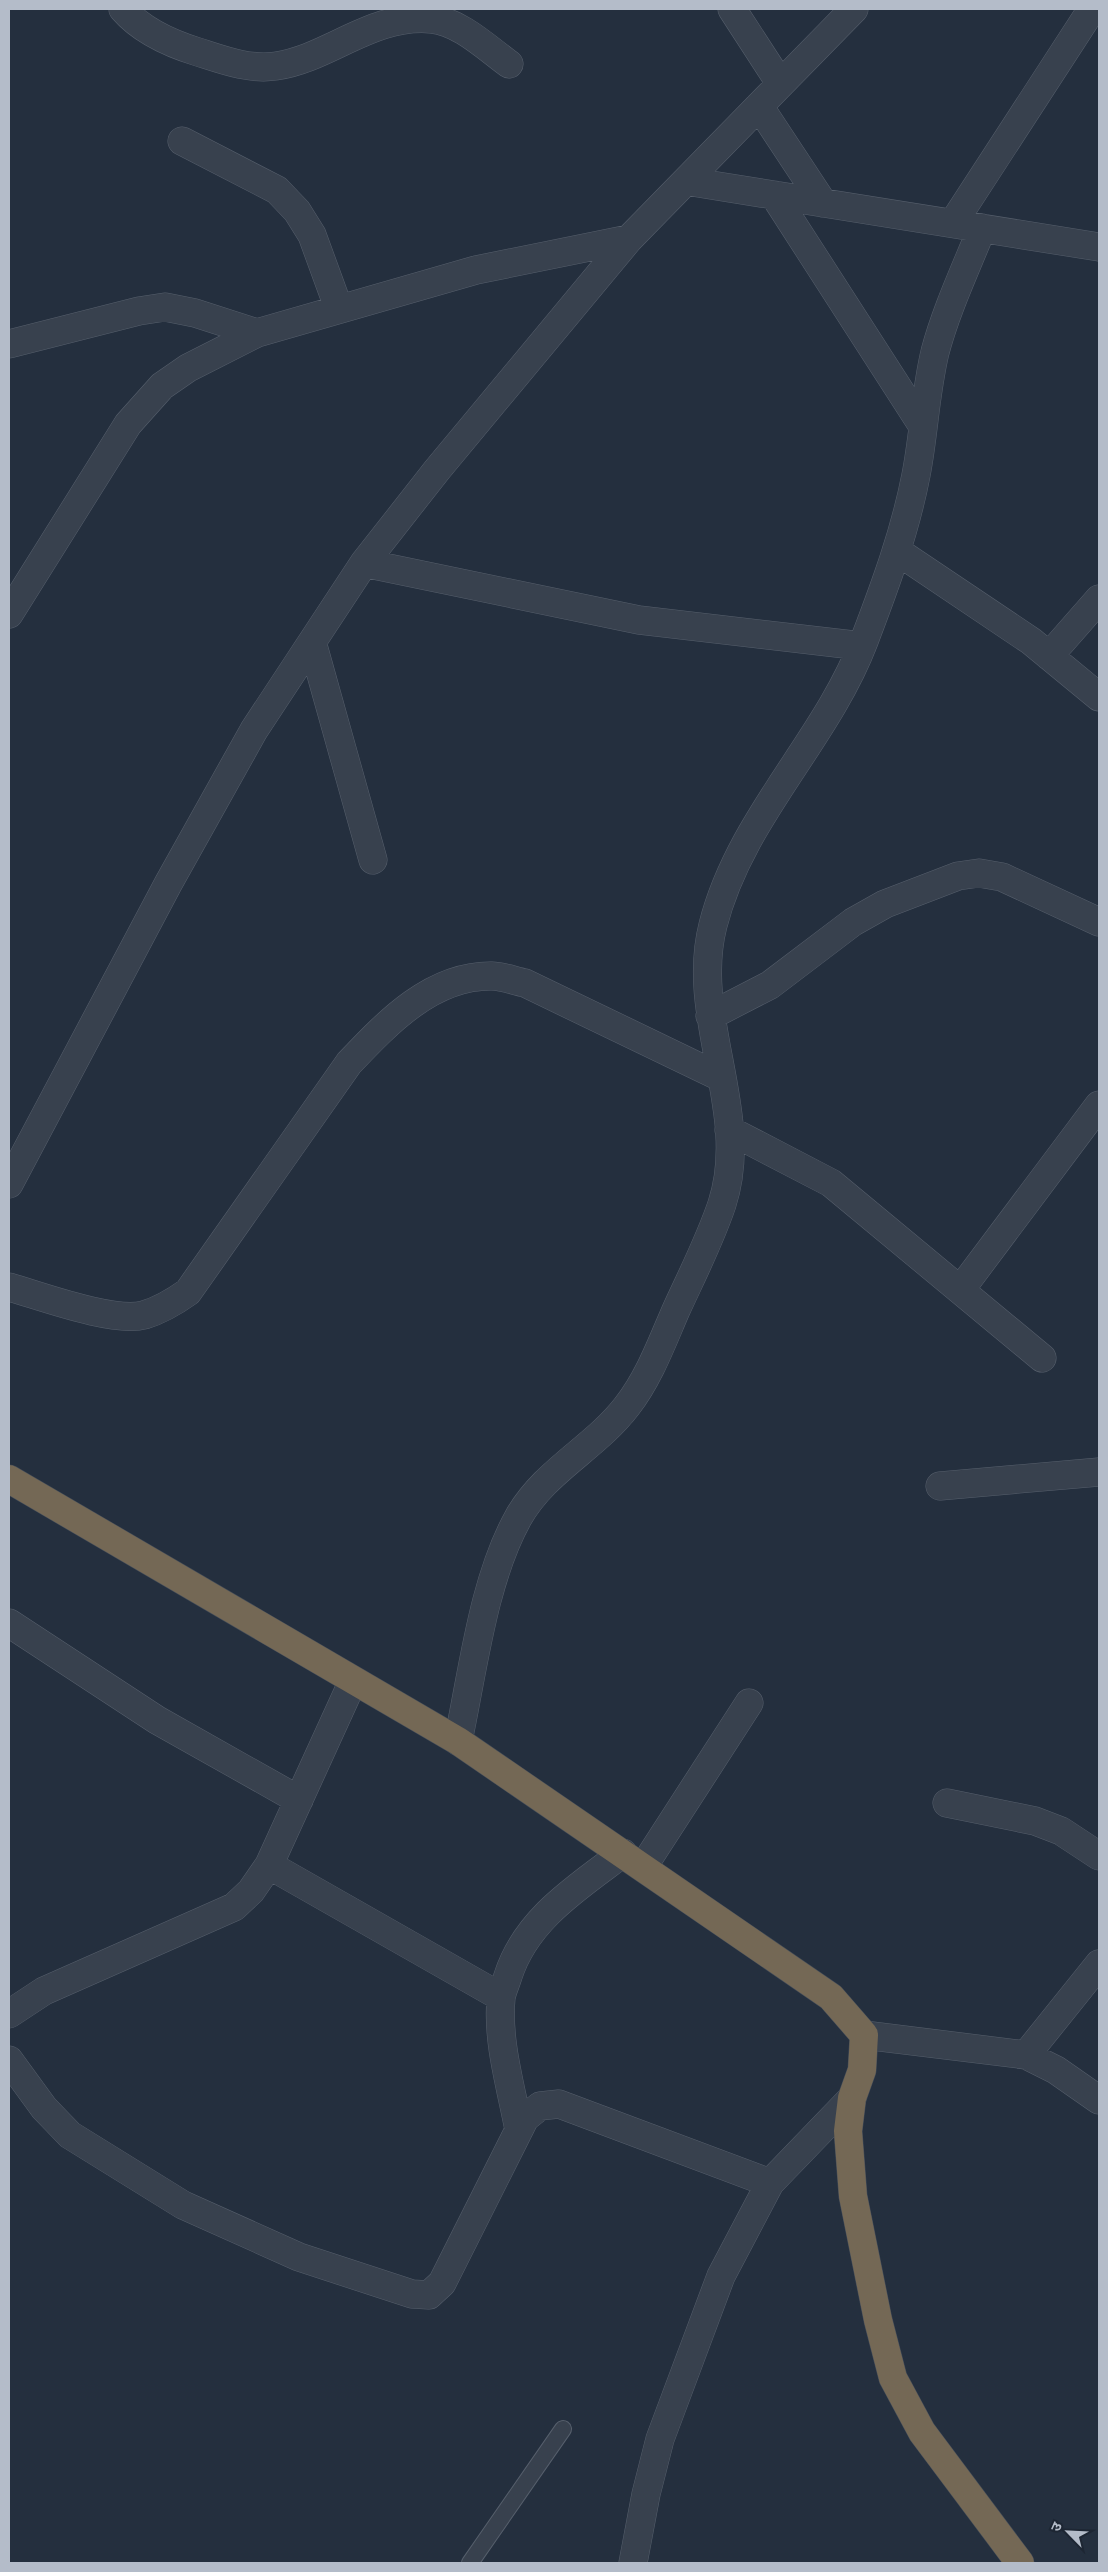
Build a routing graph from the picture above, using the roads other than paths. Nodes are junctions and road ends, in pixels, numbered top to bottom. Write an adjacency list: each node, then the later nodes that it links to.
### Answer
1 (123, 9): 6 (street)
2 (383, 9): 6 (street)
3 (732, 9): 8 (street)
4 (854, 9): 8 (street)
5 (1092, 9): 14 (street)
6 (364, 29): 7 (street)
7 (509, 64)
8 (780, 83): 9 (street)
9 (759, 106): 11 (street); 13 (street)
10 (182, 141): 18 (street)
11 (686, 181): 12 (street); 16 (street)
12 (774, 195): 13 (street); 21 (street)
13 (823, 203): 14 (street)
14 (953, 224): 15 (street)
15 (982, 228): 17 (street); 21 (street)
16 (629, 239): 18 (street); 23 (street)
17 (1099, 247)
18 (339, 309): 19 (street)
19 (257, 333): 20 (street); 25 (street)
20 (9, 344)
21 (922, 425): 22 (street)
22 (897, 551): 27 (street); 28 (street)
23 (364, 563): 26 (street); 27 (street)
24 (1099, 599): 28 (street)
25 (9, 614)
26 (312, 642): 30 (street); 36 (street)
27 (862, 646): 32 (street)
28 (1049, 656): 29 (street)
29 (1099, 697)
30 (373, 860)
31 (1099, 922): 32 (street)
32 (710, 1016): 33 (street)
33 (720, 1077): 35 (street); 37 (street)
34 (1099, 1105): 38 (street)
35 (729, 1130): 38 (street); 46 (street)
36 (9, 1184)
37 (9, 1288)
38 (961, 1289): 39 (street)
39 (1042, 1358)
40 (1099, 1472): 42 (street)
41 (9, 1478): 44 (highway)
42 (940, 1486)
43 (9, 1623): 47 (street)
44 (353, 1680): 46 (highway); 47 (street)
45 (749, 1703): 50 (street)
46 (458, 1742): 50 (highway)
47 (298, 1800): 51 (street)
48 (947, 1803): 49 (street)
49 (1099, 1856)
50 (633, 1860): 53 (street); 55 (highway)
51 (269, 1865): 53 (street); 54 (street)
52 (1099, 1964): 56 (street)
53 (501, 1997): 60 (street)
54 (9, 2014)
55 (864, 2034): 56 (street); 58 (highway)
56 (1026, 2054): 59 (street)
57 (9, 2060): 60 (street)
58 (852, 2098): 61 (street); 65 (highway)
59 (1099, 2100)
60 (519, 2130): 61 (street)
61 (770, 2183): 64 (street)
62 (563, 2429): 63 (lane)
63 (470, 2563)
64 (633, 2563)
65 (1020, 2563)

